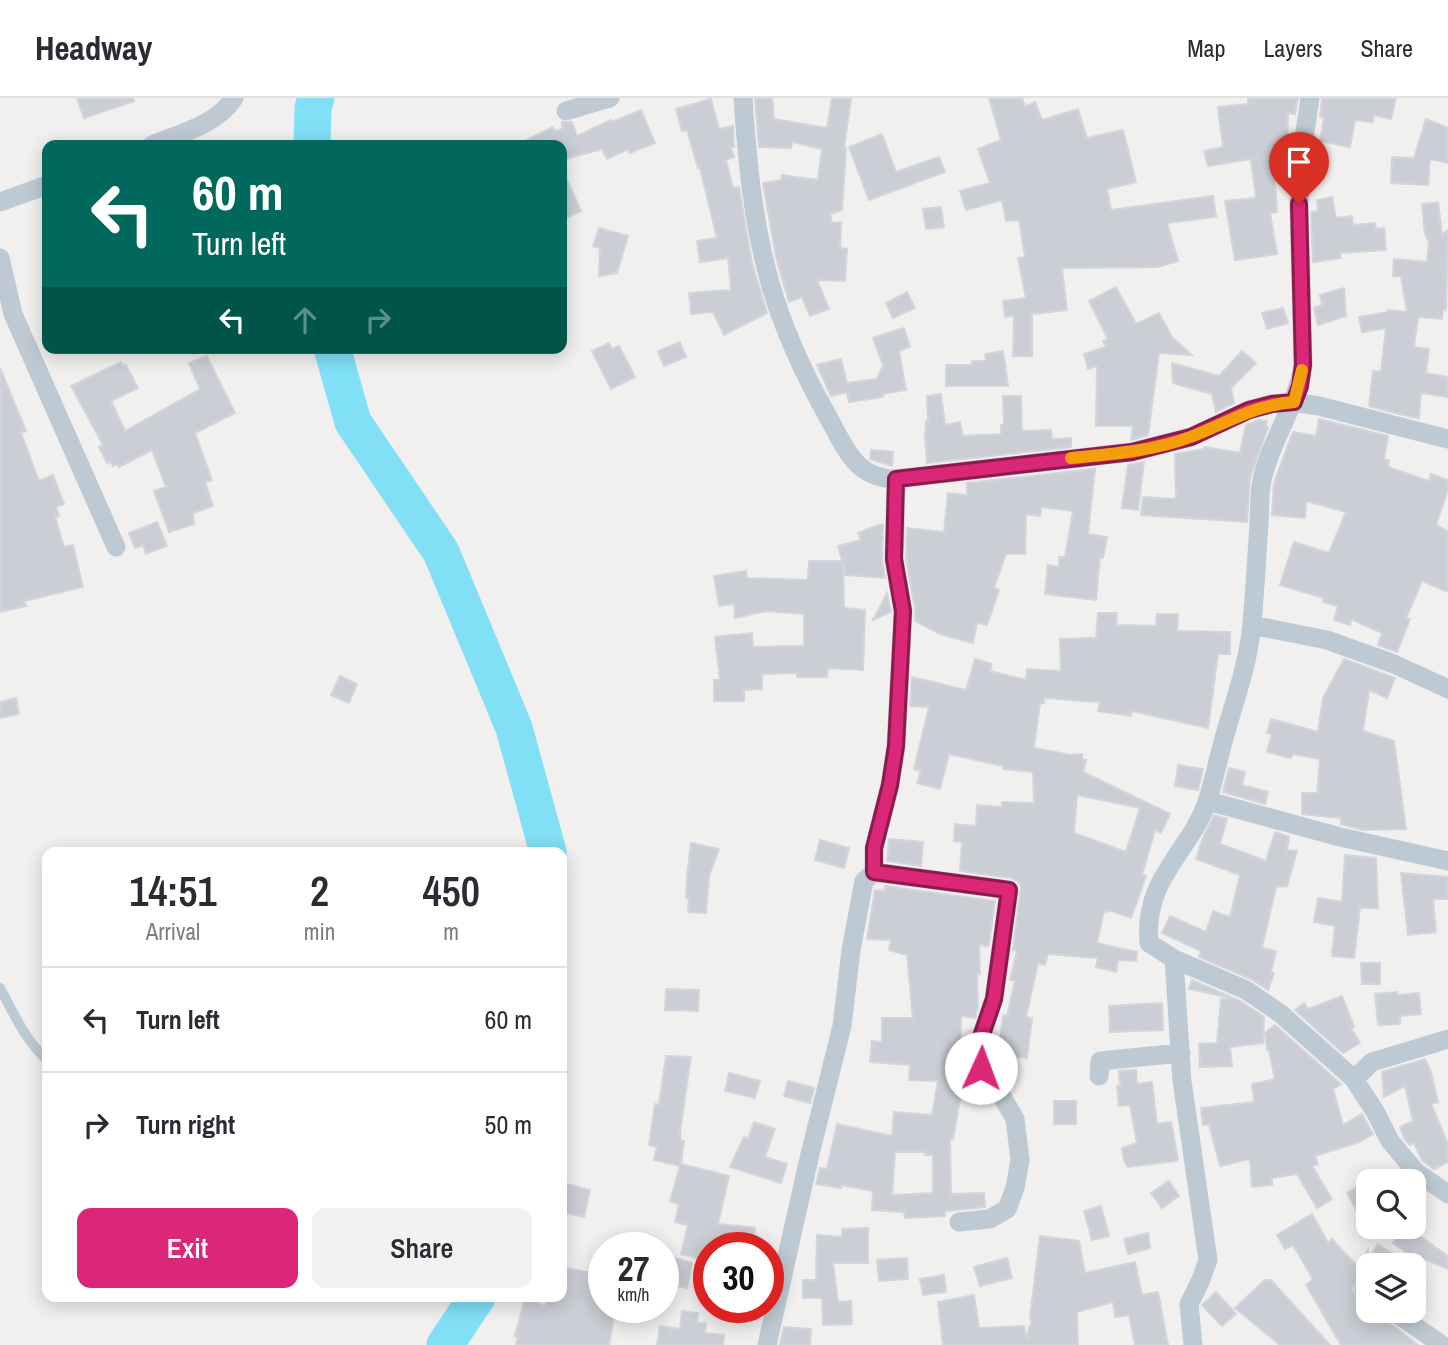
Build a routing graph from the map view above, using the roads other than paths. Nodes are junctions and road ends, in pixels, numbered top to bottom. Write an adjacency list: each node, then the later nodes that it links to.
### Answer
1 (234, 98): 6 (street)
2 (610, 98): 5 (street)
3 (743, 98): 13 (street)
4 (1310, 98): 11 (street)
5 (566, 111)
6 (164, 140)
7 (42, 187): 8 (street)
8 (0, 202)
9 (0, 258): 10 (street)
10 (6, 317): 14 (street)
11 (1294, 402): 12 (street); 13 (street); 15 (street)
12 (1448, 439)
13 (896, 479): 19 (street)
14 (116, 547)
15 (1252, 625): 16 (street); 17 (street)
16 (1448, 689)
17 (1208, 801): 18 (street); 20 (street)
18 (1448, 861)
19 (874, 872): 28 (street); 30 (street)
20 (1174, 959): 23 (street); 26 (street)
21 (0, 988): 24 (lane)
22 (1448, 1039): 26 (street)
23 (1181, 1053): 25 (street); 31 (street)
24 (42, 1056)
25 (1099, 1076)
26 (1354, 1079): 27 (street)
27 (1448, 1194)
28 (959, 1222)
29 (1410, 1323): 32 (street)
30 (767, 1345)
31 (1193, 1345)
32 (1442, 1345)

